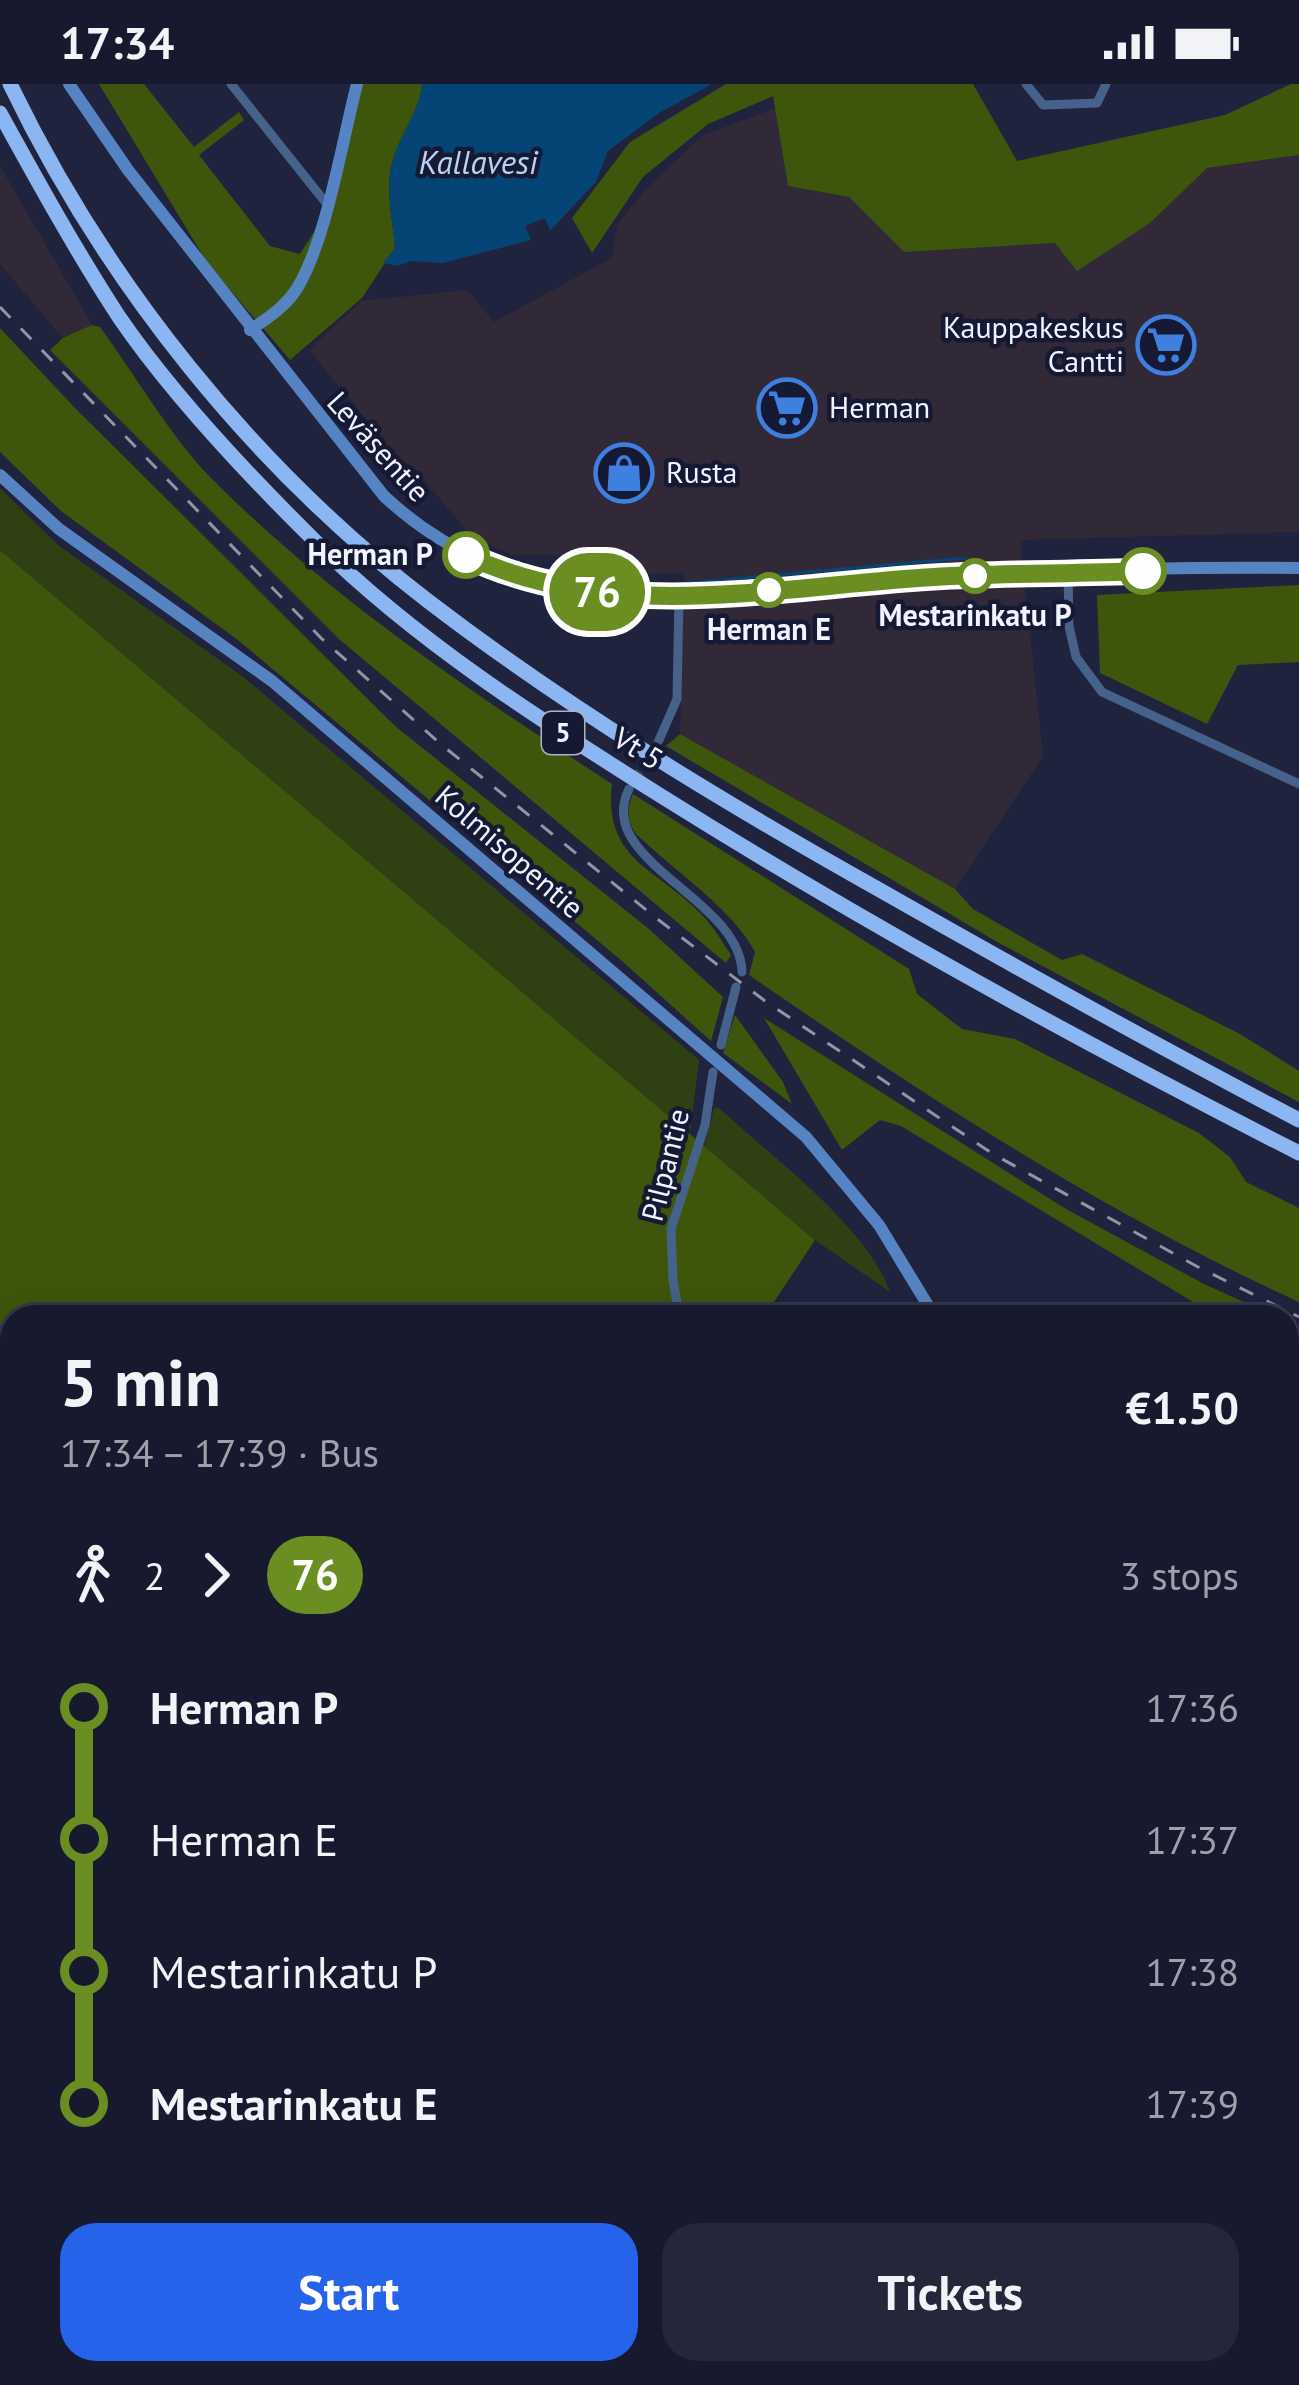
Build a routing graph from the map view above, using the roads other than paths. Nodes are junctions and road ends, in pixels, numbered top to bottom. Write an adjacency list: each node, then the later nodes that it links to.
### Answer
1 (10, 84): 21 (highway, Vt 5 / 5)
2 (69, 84): 9 (main road, Leväsentie)
3 (230, 84): 8 (street)
4 (357, 84): 8 (main road)
5 (1026, 84): 6 (street)
6 (1106, 84)
7 (0, 113): 22 (highway, Vt 5 / 5)
8 (326, 203): 9 (main road)
9 (250, 330): 13 (main road, Leväsentie)
10 (0, 475): 24 (main road, Kolmisopentie)
11 (1299, 568): 12 (main road, Leväsentie)
12 (1068, 573): 13 (main road, Leväsentie); 15 (street)
13 (680, 597): 14 (street)
14 (659, 740)
15 (1299, 784)
16 (629, 789): 17 (street)
17 (742, 972)
18 (736, 987): 19 (street)
19 (721, 1046)
20 (713, 1072): 23 (street, Pilpantie)
21 (1299, 1120)
22 (1299, 1153)
23 (677, 1305)
24 (927, 1305)

